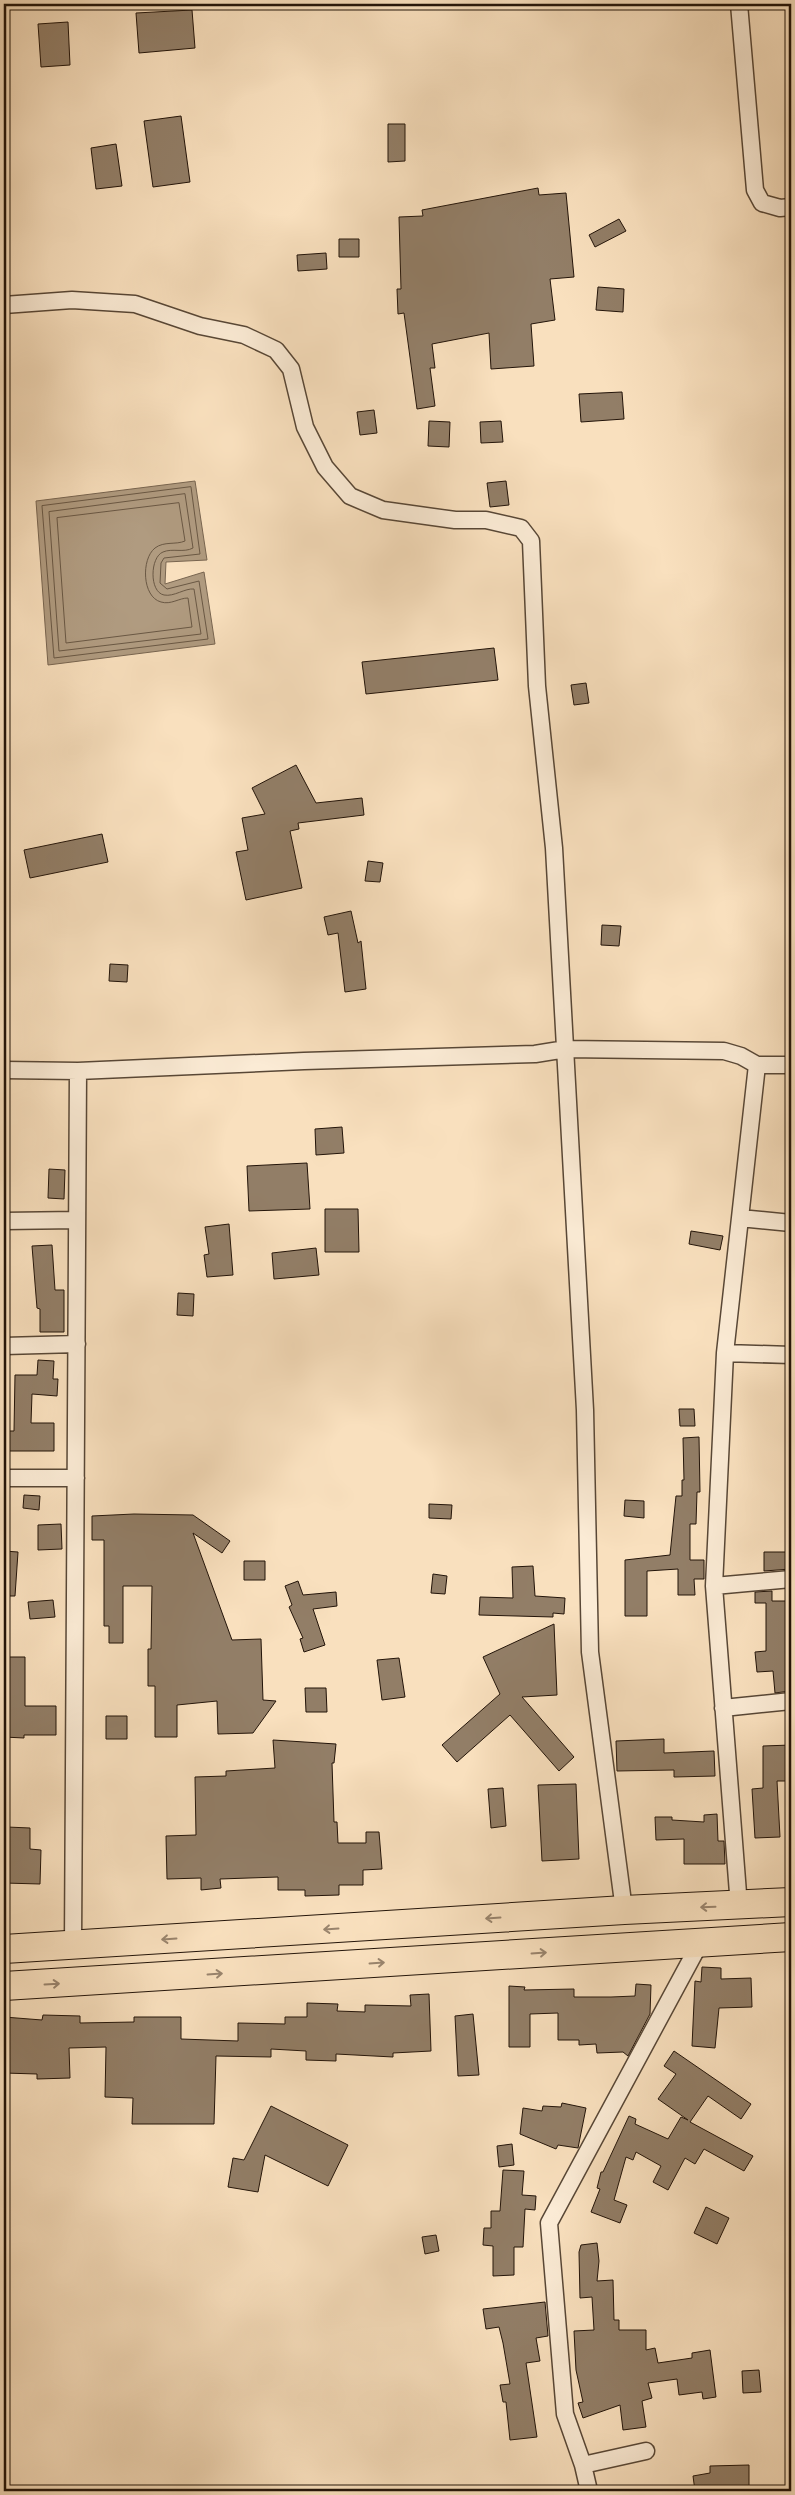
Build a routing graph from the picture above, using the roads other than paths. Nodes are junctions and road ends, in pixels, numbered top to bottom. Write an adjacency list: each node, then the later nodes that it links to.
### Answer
1 (739, 4): 2 (street)
2 (791, 207)
3 (4, 305): 4 (street)
4 (566, 1049): 5 (street); 8 (street); 25 (street)
5 (757, 1065): 6 (street); 9 (street)
6 (791, 1065)
7 (4, 1070): 8 (street)
8 (78, 1071): 10 (street)
9 (740, 1218): 12 (street); 15 (street)
10 (78, 1220): 11 (street); 13 (street)
11 (4, 1221)
12 (791, 1223)
13 (77, 1344): 14 (street); 18 (street)
14 (4, 1346)
15 (725, 1353): 16 (street); 20 (street)
16 (791, 1355)
17 (4, 1478): 18 (street)
18 (76, 1478): 28 (street)
19 (791, 1579): 20 (street)
20 (714, 1586): 22 (street)
21 (791, 1701): 22 (street)
22 (723, 1708): 24 (street)
23 (791, 1902): 24 (highway)
24 (739, 1906): 25 (highway, one-way to 25)
25 (624, 1910): 28 (highway, one-way to 28)
26 (791, 1937): 27 (highway)
27 (700, 1943): 30 (highway, one-way to 27); 32 (street)
28 (73, 1945): 29 (highway)
29 (4, 1949)
30 (4, 1986)
31 (646, 2451): 32 (street)
32 (584, 2465): 33 (street)
33 (589, 2491)

